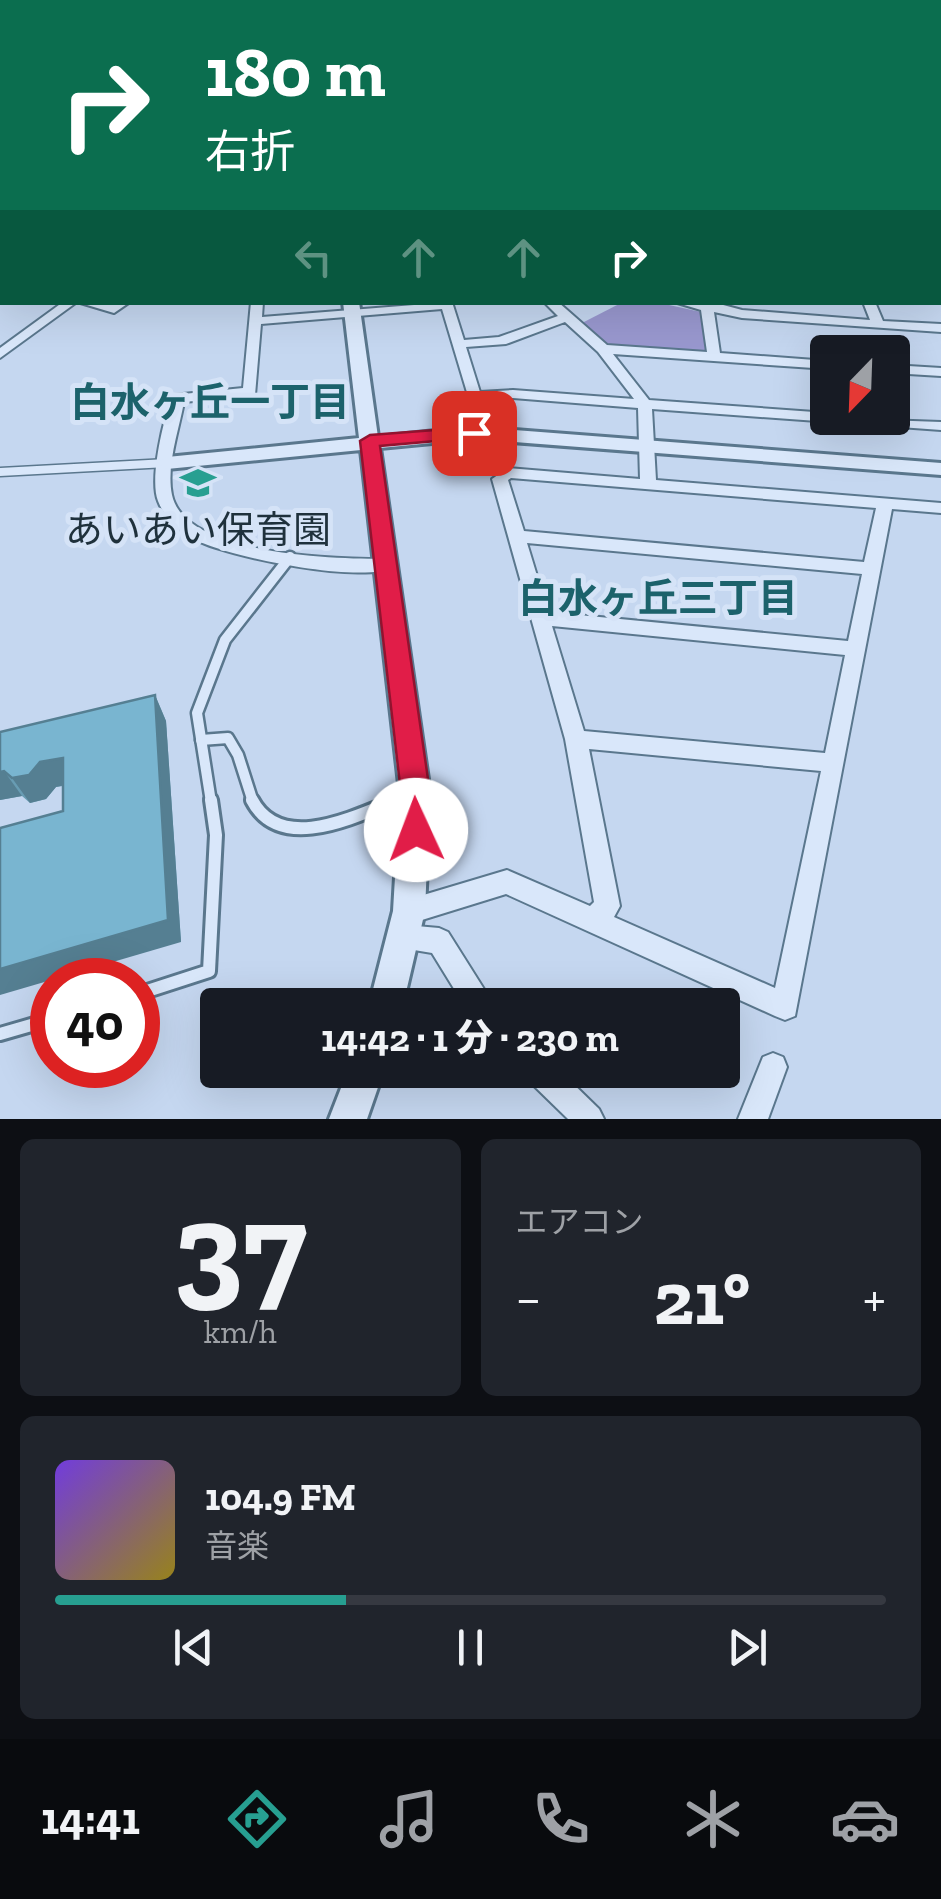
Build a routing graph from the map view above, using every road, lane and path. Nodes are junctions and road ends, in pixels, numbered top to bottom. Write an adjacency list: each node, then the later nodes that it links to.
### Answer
1 (67, 305): 17 (street)
2 (96, 305): 3 (street)
3 (120, 305)
4 (257, 305): 12 (street)
5 (422, 305): 10 (street)
6 (446, 305): 15 (street)
7 (554, 305): 11 (street)
8 (869, 305): 13 (street)
9 (706, 306): 13 (street); 18 (street)
10 (351, 308): 12 (street); 24 (street)
11 (569, 316): 15 (street); 16 (street)
12 (257, 321): 26 (street)
13 (878, 324): 14 (street)
14 (941, 328)
15 (458, 344): 22 (street)
16 (602, 350): 18 (street); 22 (street)
17 (0, 354)
18 (714, 357): 19 (street)
19 (810, 364)
20 (910, 370): 21 (street)
21 (941, 372)
22 (645, 404): 23 (street); 25 (street)
23 (941, 426)
24 (370, 441): 25 (street); 26 (street); 34 (street)
25 (648, 444): 27 (street); 29 (street)
26 (167, 463): 28 (lane); 33 (street)
27 (941, 469)
28 (0, 472)
29 (648, 484): 30 (street); 32 (street)
30 (885, 503): 31 (street); 35 (street)
31 (941, 508)
32 (517, 536): 35 (street); 36 (street)
33 (290, 557): 34 (street); 38 (lane)
34 (386, 565): 41 (street)
35 (872, 569): 37 (street)
36 (540, 618): 37 (street); 39 (street)
37 (856, 649): 40 (street)
38 (201, 740): 41 (lane); 45 (lane)
39 (576, 740): 40 (street); 43 (street)
40 (833, 763): 43 (street)
41 (415, 793): 42 (street)
42 (409, 911): 43 (street); 44 (street)
43 (596, 919)
44 (405, 938): 46 (street); 47 (street)
45 (160, 987)
46 (391, 988)
47 (469, 988)
48 (30, 1025): 49 (lane)
49 (0, 1034)
50 (773, 1066): 55 (street)
51 (359, 1088): 53 (street)
52 (556, 1088): 54 (street)
53 (348, 1119)
54 (588, 1119)
55 (753, 1119)

